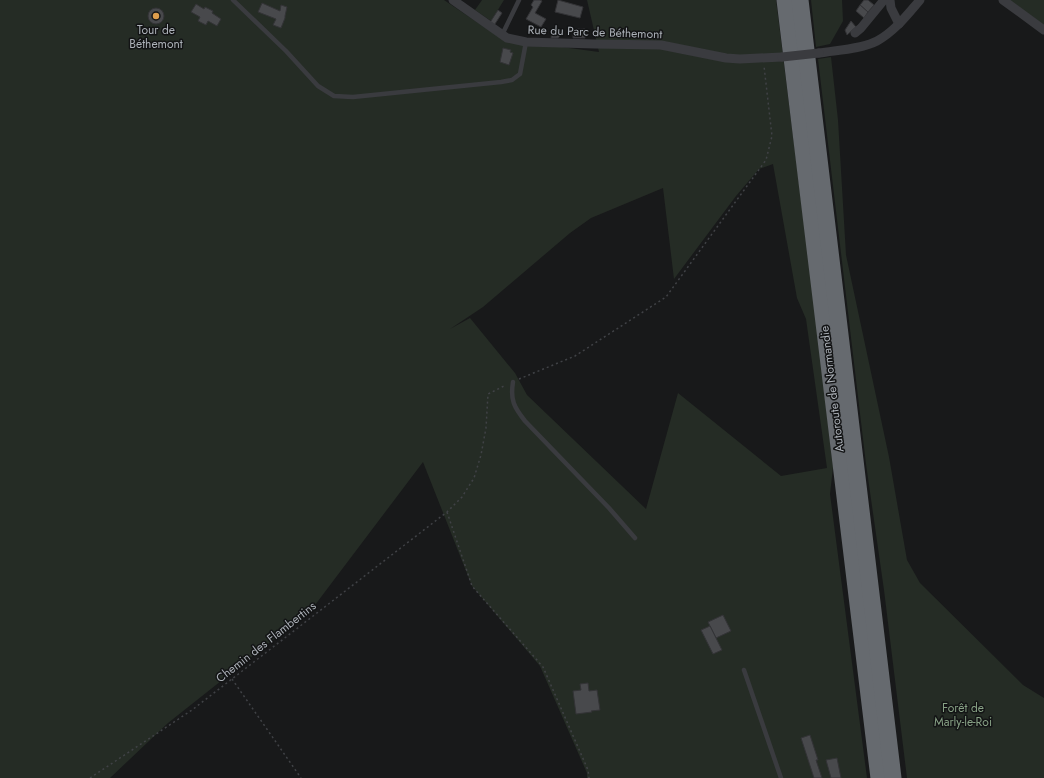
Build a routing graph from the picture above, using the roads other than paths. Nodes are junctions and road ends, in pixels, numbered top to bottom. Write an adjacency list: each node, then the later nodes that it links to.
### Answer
1 (233, 0): 14 (lane)
2 (453, 0): 13 (street, Rue du Parc de Béthemont)
3 (519, 0): 13 (lane)
4 (785, 0): 19 (highway, Autoroute de Normandie)
5 (800, 0): 20 (highway, Autoroute de Normandie)
6 (884, 0): 12 (street)
7 (890, 0): 10 (street)
8 (920, 0): 10 (street, Rue du Parc de Béthemont)
9 (1003, 0): 11 (street)
10 (899, 24): 14 (street, Rue du Parc de Béthemont, bridge)
11 (1044, 30)
12 (856, 33)
13 (502, 35): 14 (street, Rue du Parc de Béthemont)
14 (526, 42)
15 (513, 382): 16 (lane)
16 (634, 538)
17 (744, 670): 18 (lane)
18 (781, 778)
19 (879, 778)
20 (893, 778)

